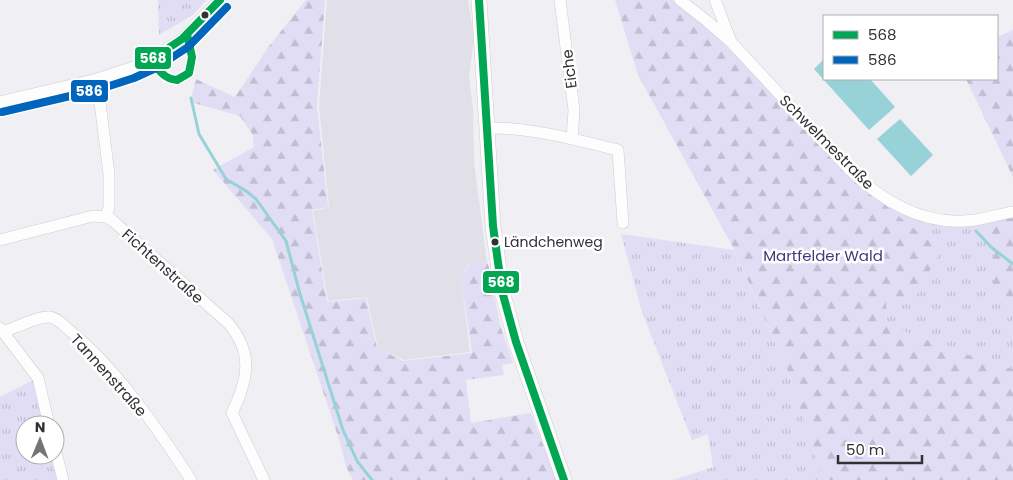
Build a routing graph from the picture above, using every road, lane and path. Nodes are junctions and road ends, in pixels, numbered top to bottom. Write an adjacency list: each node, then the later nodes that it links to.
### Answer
1 (220, 0): 7 (street)
2 (479, 0): 9 (main road)
3 (560, 0): 10 (street, Eiche)
4 (680, 0): 6 (street)
5 (715, 0): 6 (street, Schwelmestraße)
6 (731, 42): 11 (street, Schwelmestraße)
7 (97, 79): 8 (street); 12 (street)
8 (0, 102)
9 (487, 128): 10 (street); 21 (main road)
10 (572, 139): 13 (street)
11 (1013, 212)
12 (106, 217): 14 (street); 20 (street, Fichtenstraße)
13 (623, 223)
14 (0, 240)
15 (2, 330): 16 (street); 19 (street, Tannenstraße)
16 (47, 415)
17 (59, 465): 18 (street)
18 (63, 480)
19 (191, 480)
20 (264, 480)
21 (564, 480)

